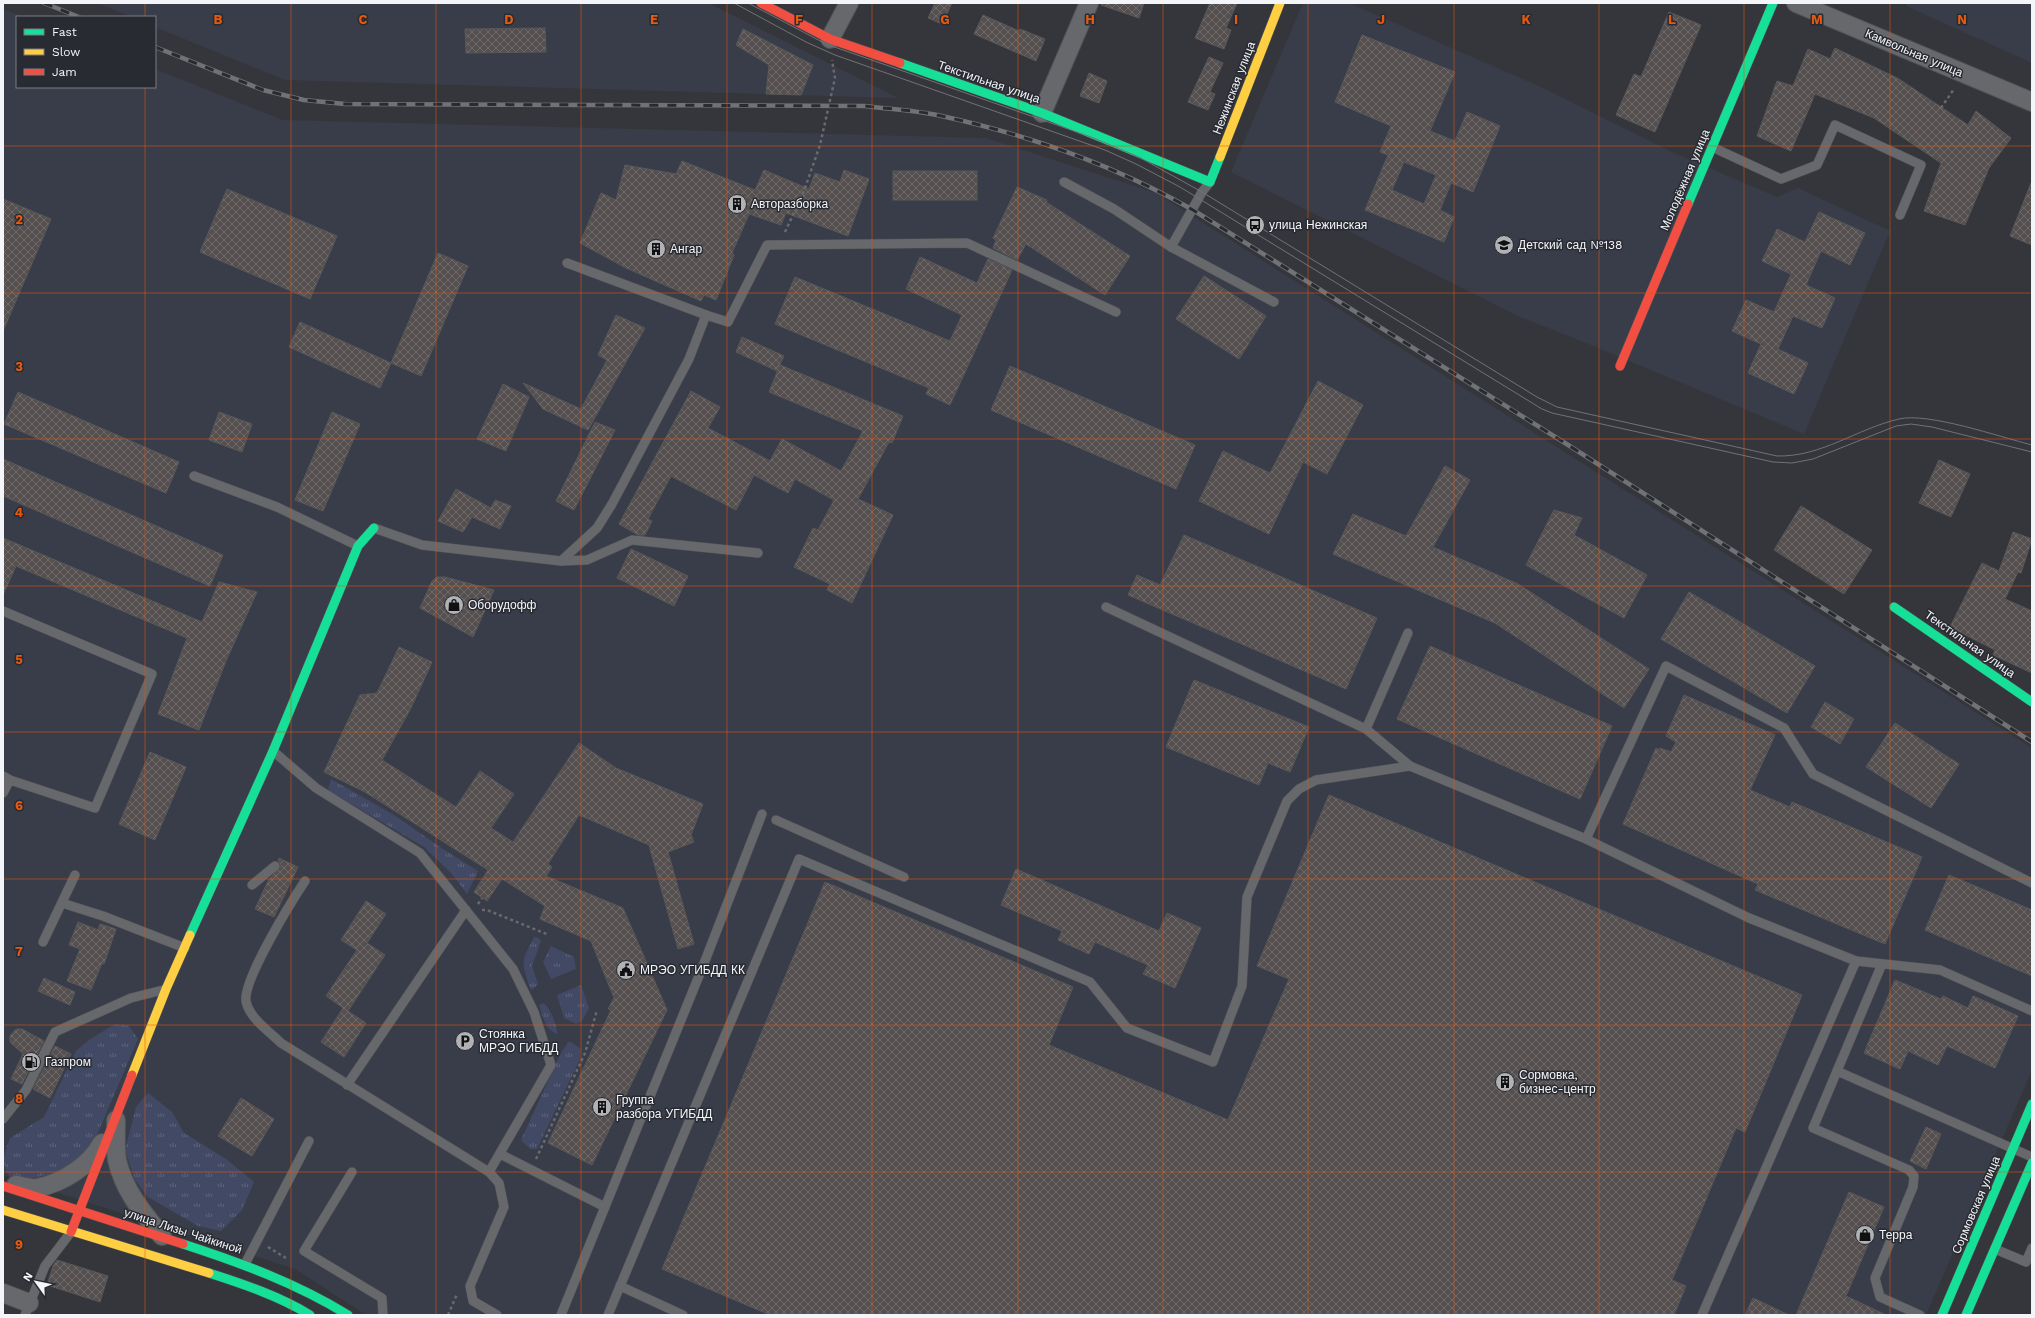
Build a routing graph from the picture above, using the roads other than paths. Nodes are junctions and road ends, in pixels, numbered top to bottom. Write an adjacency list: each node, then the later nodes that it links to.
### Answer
1 (761, 3): 7 (street, Текстильная улица)
2 (849, 3): 7 (street)
3 (1089, 3): 9 (street)
4 (1280, 3): 12 (street, Нежинская улица)
5 (1773, 3): 10 (street, Молодёжная улица)
6 (1796, 3): 8 (street, Камвольная улица)
7 (830, 39): 9 (street, Текстильная улица)
8 (2032, 102)
9 (1042, 113): 12 (street, Текстильная улица)
10 (1712, 147): 13 (lane); 19 (street, Молодёжная улица)
11 (1064, 182): 14 (lane)
12 (1210, 182): 14 (lane)
13 (1900, 215)
14 (1171, 247): 16 (lane)
15 (567, 263): 18 (lane)
16 (1274, 302)
17 (1116, 312): 18 (lane)
18 (706, 316): 24 (lane)
19 (1620, 366)
20 (194, 476): 22 (lane)
21 (374, 528): 22 (street); 24 (lane)
22 (358, 546): 31 (street)
23 (758, 552): 24 (lane)
24 (561, 561)
25 (1894, 606): 29 (street, Текстильная улица)
26 (1106, 607): 30 (lane)
27 (3, 611): 33 (lane)
28 (1408, 634): 30 (lane)
29 (2032, 702)
30 (1366, 728): 32 (lane)
31 (273, 751): 45 (lane); 47 (street)
32 (1410, 766): 37 (lane); 73 (lane)
33 (6, 778): 34 (lane)
34 (3, 793)
35 (762, 814): 65 (lane)
36 (776, 820): 40 (lane)
37 (1586, 839): 42 (lane); 48 (lane)
38 (275, 866): 43 (lane)
39 (75, 875): 44 (lane)
40 (904, 877)
41 (304, 881): 53 (lane)
42 (2032, 883)
43 (252, 885)
44 (62, 903): 46 (lane); 47 (lane)
45 (466, 910): 53 (lane); 59 (lane)
46 (43, 942)
47 (186, 949): 50 (street)
48 (1856, 961): 49 (lane); 83 (lane)
49 (1882, 964): 51 (lane); 52 (lane)
50 (166, 989): 55 (street); 56 (lane)
51 (2032, 1011)
52 (1837, 1070): 58 (lane); 84 (lane)
53 (347, 1085): 63 (lane)
54 (2032, 1104): 58 (street, Сормовская улица)
55 (116, 1116): 64 (street); 67 (street); 69 (street)
56 (3, 1119)
57 (309, 1142): 72 (lane)
58 (2013, 1148): 60 (lane); 85 (street, Сормовская улица)
59 (500, 1154): 63 (lane); 65 (lane)
60 (2032, 1157)
61 (2032, 1162): 71 (street)
62 (352, 1172): 78 (lane)
63 (489, 1172): 79 (lane)
64 (3, 1185): 67 (street, улица Лизы Чайкиной)
65 (605, 1207): 80 (lane)
66 (3, 1210): 68 (street)
67 (80, 1210): 68 (street); 69 (street, улица Лизы Чайкиной)
68 (71, 1232): 75 (lane); 76 (street)
69 (162, 1236): 72 (street, улица Лизы Чайкиной)
70 (2032, 1248): 71 (lane)
71 (1995, 1249): 86 (street)
72 (245, 1264): 77 (street, улица Лизы Чайкиной)
73 (620, 1286): 81 (lane); 82 (lane)
74 (3, 1293): 75 (street)
75 (27, 1309)
76 (310, 1315)
77 (348, 1315)
78 (383, 1315)
79 (497, 1315)
80 (561, 1315)
81 (608, 1315)
82 (683, 1315)
83 (1702, 1315)
84 (1920, 1315)
85 (1942, 1315)
86 (1966, 1315)

